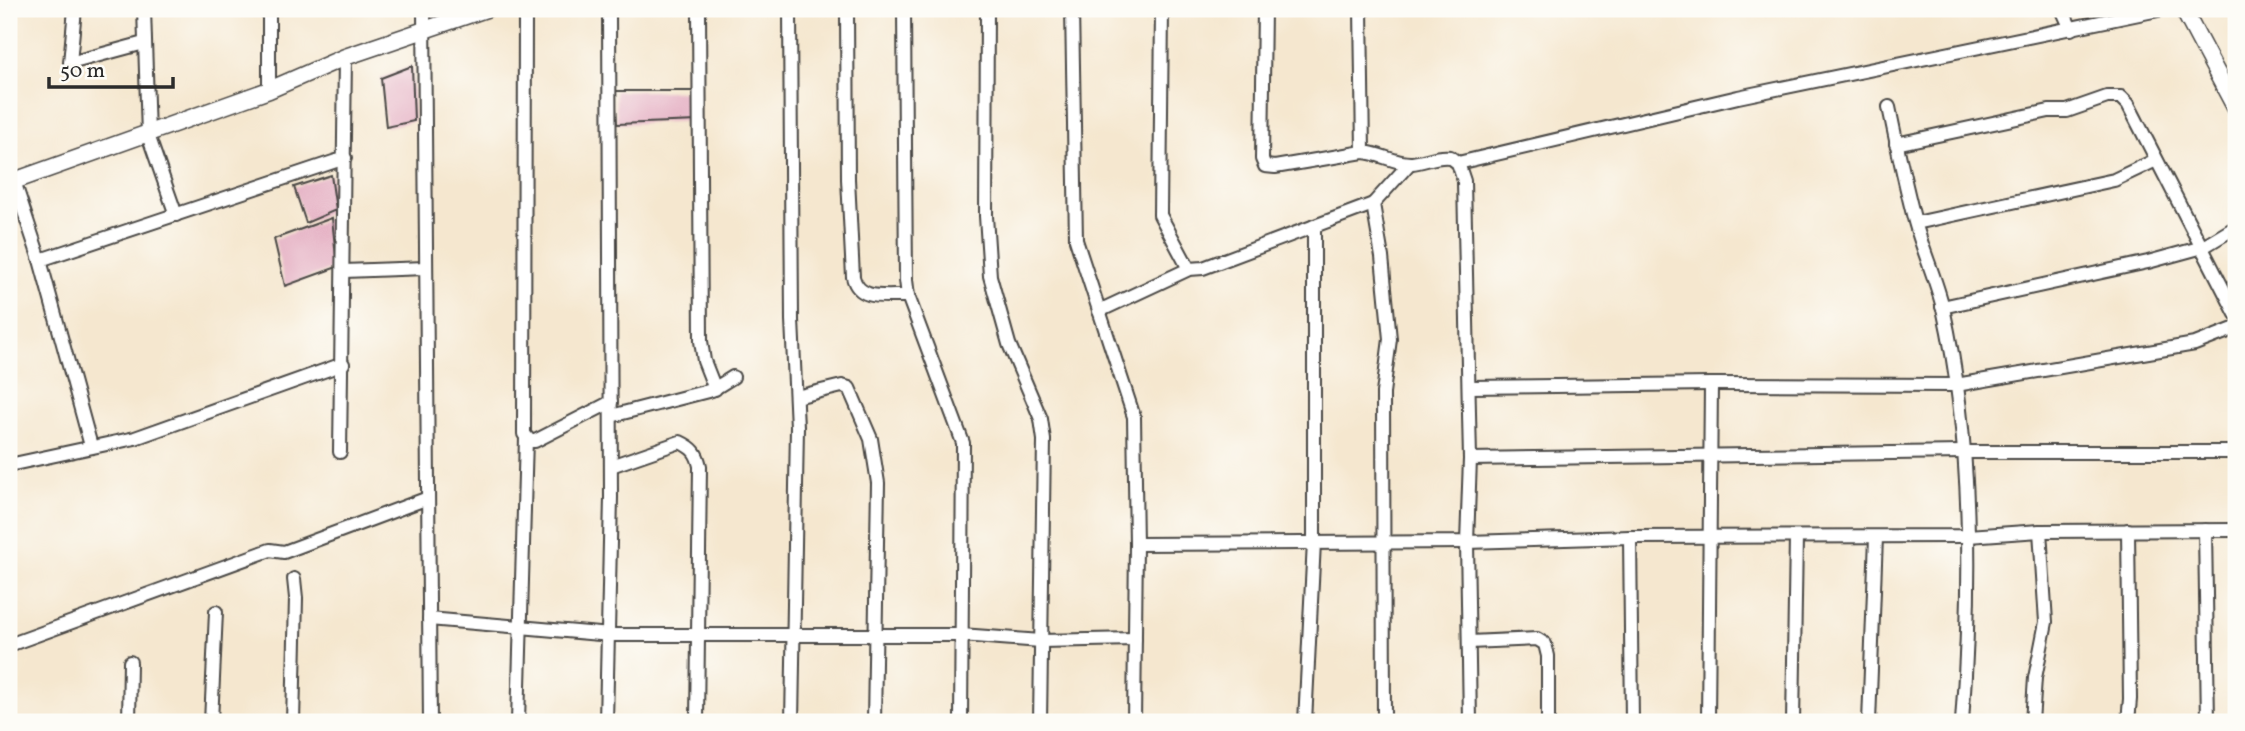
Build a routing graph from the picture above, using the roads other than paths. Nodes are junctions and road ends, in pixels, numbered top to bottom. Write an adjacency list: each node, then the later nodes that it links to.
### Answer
1 (75, 9): 22 (street)
2 (144, 9): 22 (street)
3 (269, 9): 24 (street)
4 (424, 9): 21 (street)
5 (486, 9): 21 (street)
6 (525, 9): 58 (street)
7 (609, 9): 57 (street)
8 (699, 9): 55 (street)
9 (790, 9): 56 (street)
10 (848, 9): 45 (street)
11 (904, 9): 45 (street)
12 (987, 9): 91 (street)
13 (1072, 9): 47 (street)
14 (1162, 9): 43 (street)
15 (1264, 9): 29 (street)
16 (1361, 9): 29 (street)
17 (2062, 9): 20 (street)
18 (2164, 9): 20 (street)
19 (2183, 9): 26 (street)
20 (2071, 29): 33 (street)
21 (424, 32): 23 (street); 42 (street)
22 (144, 43): 27 (street)
23 (345, 57): 24 (street); 30 (street)
24 (269, 90): 27 (street)
25 (1889, 107): 28 (street)
26 (2236, 109)
27 (148, 135): 34 (street); 36 (street)
28 (1896, 144): 31 (street); 37 (street)
29 (1363, 152): 32 (street)
30 (345, 158): 36 (street); 44 (street)
31 (2156, 160): 37 (street); 40 (street)
32 (1410, 163): 33 (street); 35 (street)
33 (1458, 163): 54 (street)
34 (12, 180): 41 (street)
35 (1373, 204): 38 (street); 78 (street)
36 (176, 215): 41 (street)
37 (1916, 223): 46 (street)
38 (1314, 226): 43 (street); 77 (street)
39 (2236, 227): 40 (street)
40 (2203, 247): 46 (street); 48 (street)
41 (40, 260): 59 (street)
42 (426, 268): 44 (street); 67 (street)
43 (1189, 269): 47 (street)
44 (344, 271): 50 (street)
45 (908, 296): 87 (street)
46 (1942, 307): 53 (street)
47 (1099, 311): 80 (street)
48 (2236, 314)
49 (2236, 328): 53 (street)
50 (343, 364): 59 (street); 60 (street)
51 (733, 377): 55 (street)
52 (1711, 384): 53 (street); 54 (street); 63 (street)
53 (1956, 385): 61 (street)
54 (1469, 387): 64 (street)
55 (715, 389): 57 (street)
56 (796, 397): 86 (street); 89 (street)
57 (611, 409): 58 (street); 66 (street)
58 (526, 438): 84 (street)
59 (91, 446): 65 (street)
60 (340, 452)
61 (1962, 452): 62 (street); 63 (street); 72 (street)
62 (2236, 452)
63 (1712, 457): 64 (street); 74 (street)
64 (1470, 460): 79 (street)
65 (9, 465)
66 (611, 466): 85 (street); 88 (street)
67 (428, 498): 83 (street); 93 (street)
68 (2128, 530): 69 (street); 71 (street); 117 (street)
69 (2205, 530): 70 (street); 118 (street)
70 (2236, 530)
71 (2040, 531): 72 (street); 116 (street)
72 (1968, 536): 76 (street); 115 (street)
73 (1630, 537): 74 (street); 79 (street); 111 (street)
74 (1711, 537): 75 (street); 112 (street)
75 (1796, 537): 76 (street); 113 (street)
76 (1876, 537): 114 (street)
77 (1314, 542): 78 (street); 80 (street); 107 (street)
78 (1385, 542): 79 (street); 108 (street)
79 (1467, 542): 92 (street)
80 (1136, 544): 90 (street)
81 (294, 579): 97 (street)
82 (216, 612): 96 (street)
83 (429, 620): 84 (street); 98 (street)
84 (520, 626): 85 (street); 99 (street)
85 (608, 634): 88 (street); 100 (street)
86 (793, 634): 88 (street); 89 (street); 102 (street)
87 (961, 635): 89 (street); 91 (street); 104 (street)
88 (698, 636): 101 (street)
89 (875, 636): 103 (street)
90 (1135, 639): 91 (street); 106 (street)
91 (1041, 641): 105 (street)
92 (1469, 642): 109 (street); 110 (street)
93 (9, 645)
94 (130, 662): 95 (street)
95 (129, 722)
96 (211, 722)
97 (293, 722)
98 (430, 722)
99 (518, 722)
100 (606, 722)
101 (697, 722)
102 (792, 722)
103 (874, 722)
104 (961, 722)
105 (1040, 722)
106 (1134, 722)
107 (1305, 722)
108 (1384, 722)
109 (1470, 722)
110 (1548, 722)
111 (1632, 722)
112 (1708, 722)
113 (1793, 722)
114 (1869, 722)
115 (1962, 722)
116 (2032, 722)
117 (2127, 722)
118 (2208, 722)

